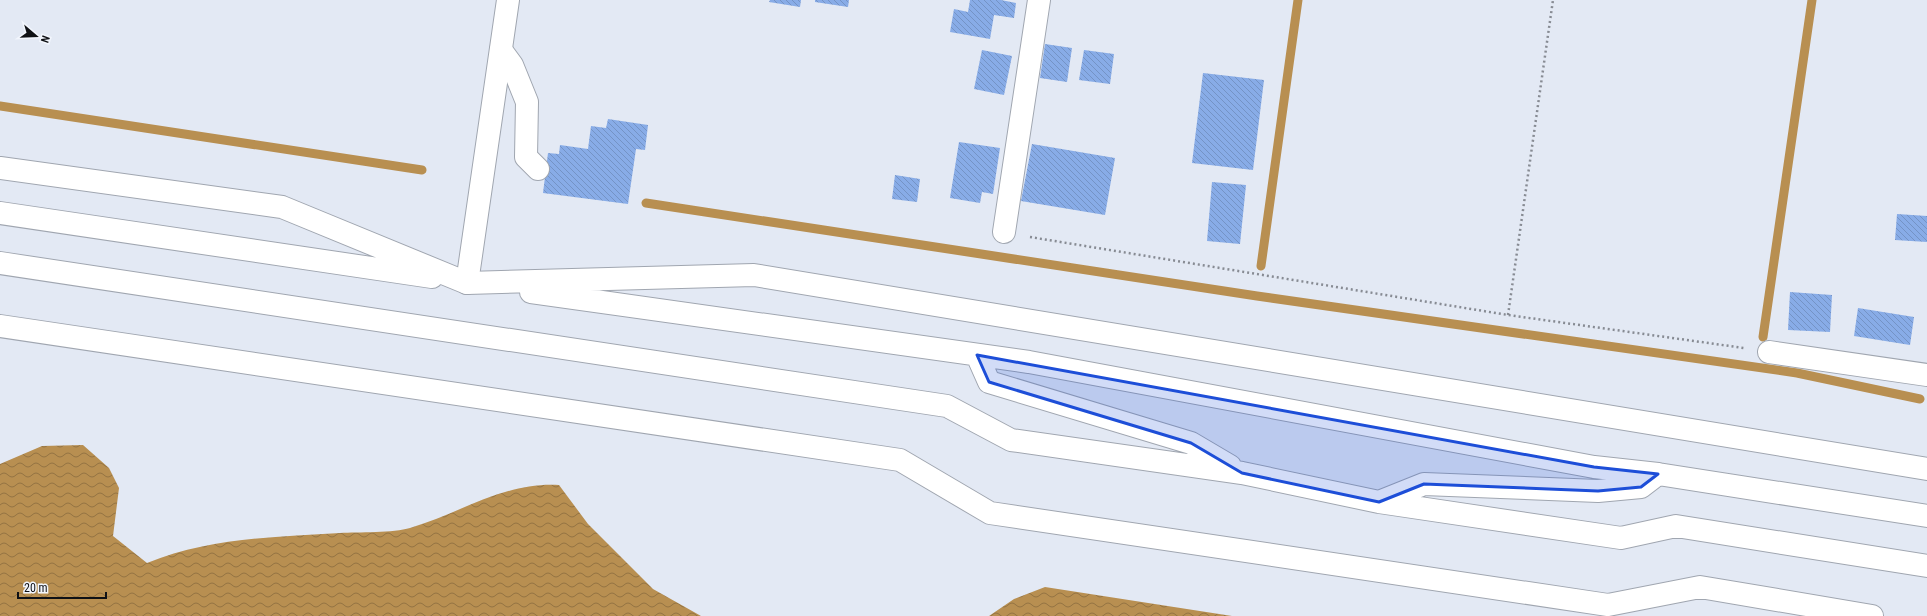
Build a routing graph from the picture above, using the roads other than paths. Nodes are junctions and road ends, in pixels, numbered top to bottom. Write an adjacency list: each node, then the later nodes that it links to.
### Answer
1 (508, 0): 3 (street)
2 (1039, 0): 7 (street)
3 (501, 50): 5 (street); 9 (street)
4 (0, 168): 9 (street)
5 (538, 169)
6 (0, 213): 9 (street)
7 (1004, 232)
8 (0, 263): 15 (street)
9 (467, 282): 12 (street); 14 (street)
10 (0, 326): 20 (street)
11 (1769, 352): 13 (street)
12 (977, 355): 15 (street); 16 (street)
13 (1927, 375)
14 (1926, 463)
15 (1242, 473): 17 (street)
16 (1658, 474): 17 (street); 18 (street)
17 (1379, 502): 19 (street)
18 (1927, 516)
19 (1927, 566)
20 (1872, 616)

